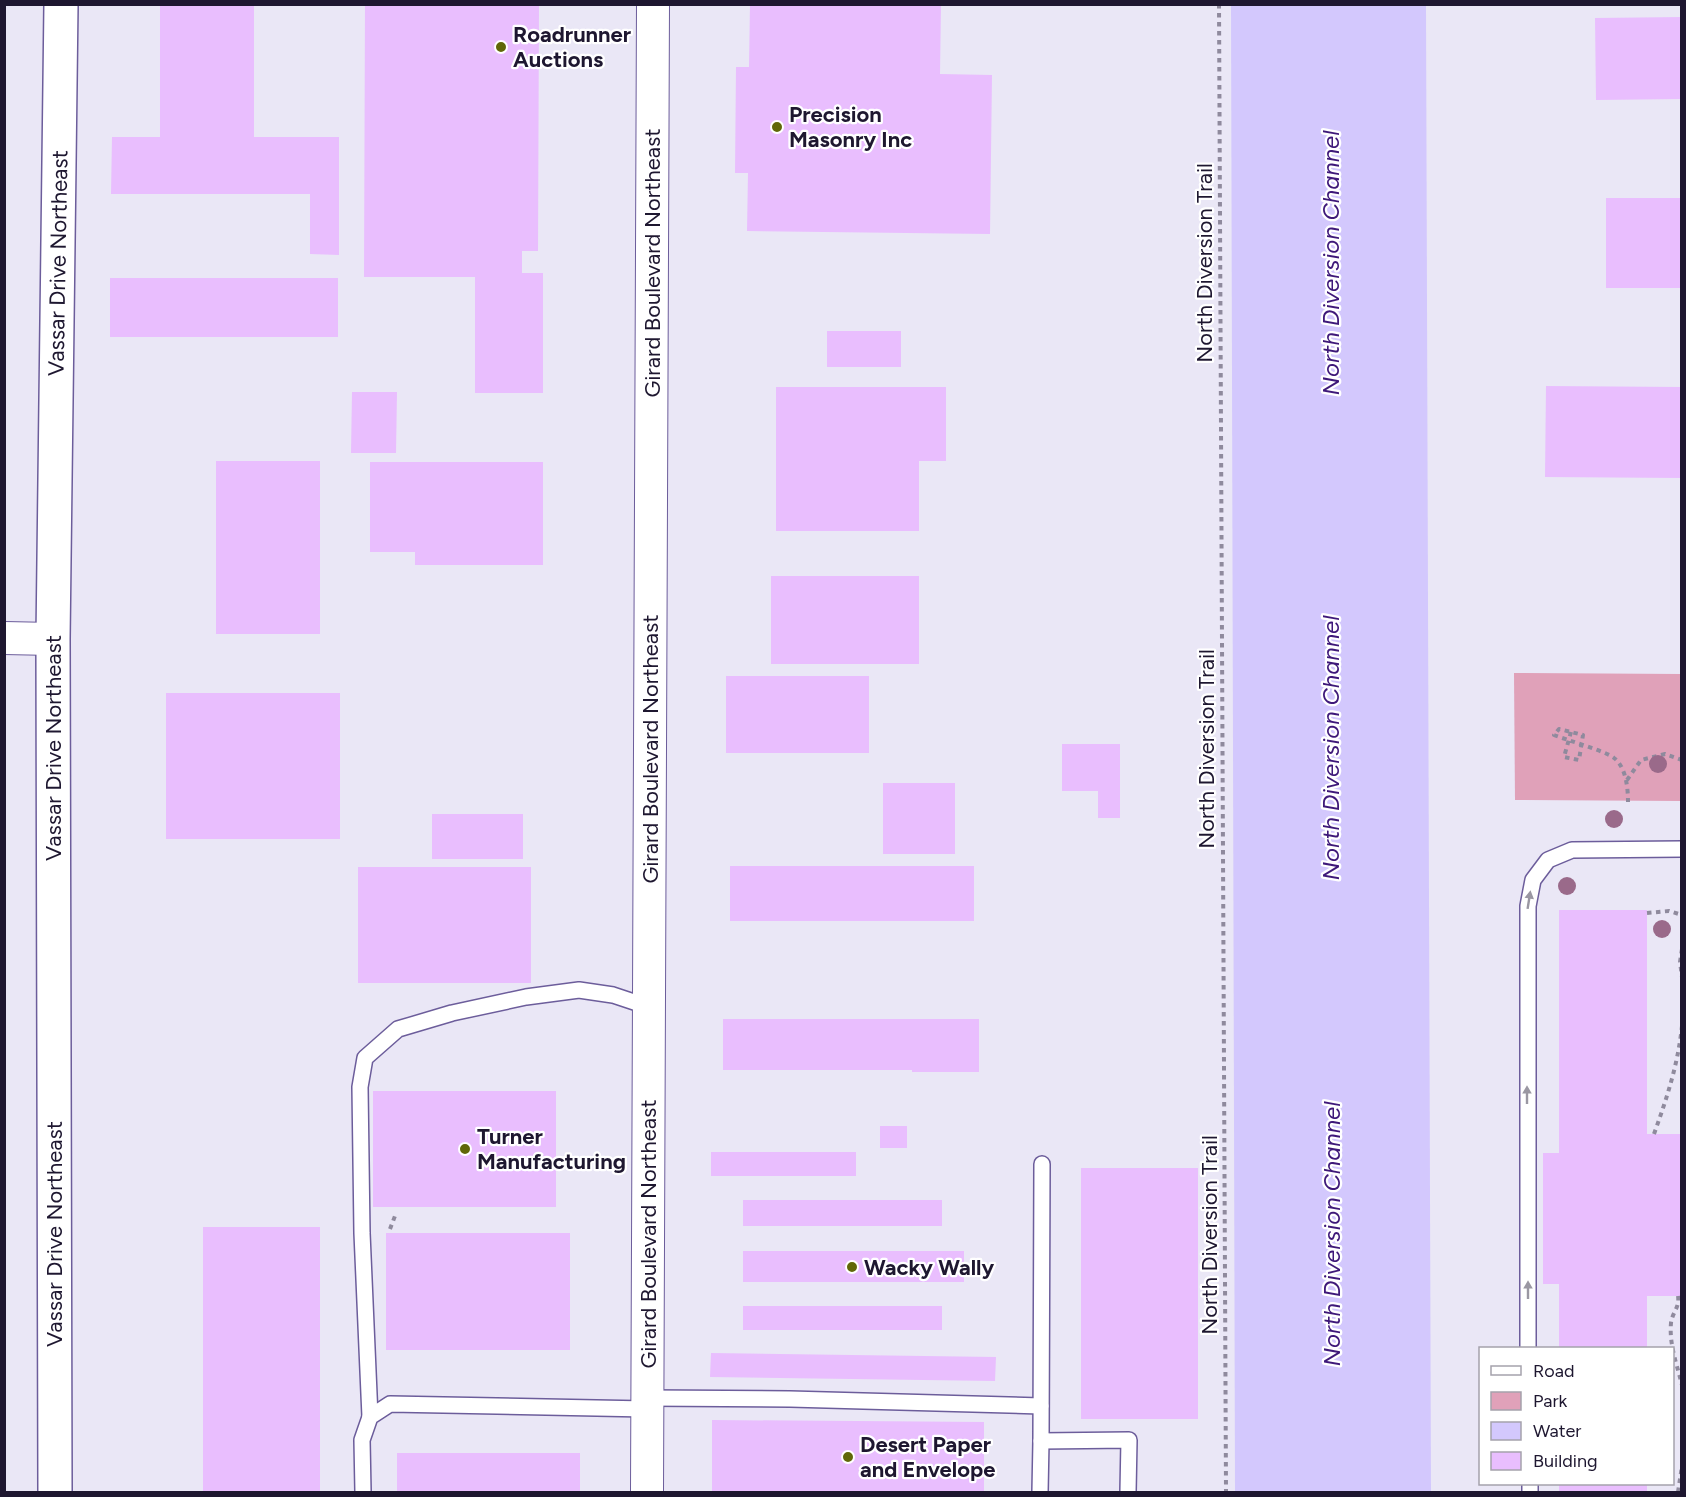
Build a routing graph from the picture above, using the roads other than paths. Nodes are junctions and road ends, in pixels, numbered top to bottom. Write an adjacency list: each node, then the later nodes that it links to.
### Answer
1 (61, 4): 4 (street, Vassar Drive Northeast)
2 (653, 4): 6 (street, Girard Boulevard Northeast)
3 (4, 638): 4 (street)
4 (52, 639): 13 (street, Vassar Drive Northeast)
5 (1682, 849): 8 (lane, one-way to 5)
6 (649, 1007): 9 (street, Girard Boulevard Northeast); 11 (lane)
7 (1042, 1164): 10 (lane)
8 (1528, 1347)
9 (648, 1404): 10 (lane); 11 (lane); 15 (street, Girard Boulevard Northeast)
10 (1041, 1406): 12 (lane)
11 (370, 1417): 14 (lane)
12 (1041, 1441): 16 (lane); 17 (lane)
13 (55, 1492)
14 (363, 1492)
15 (647, 1492)
16 (1040, 1492)
17 (1128, 1492)

